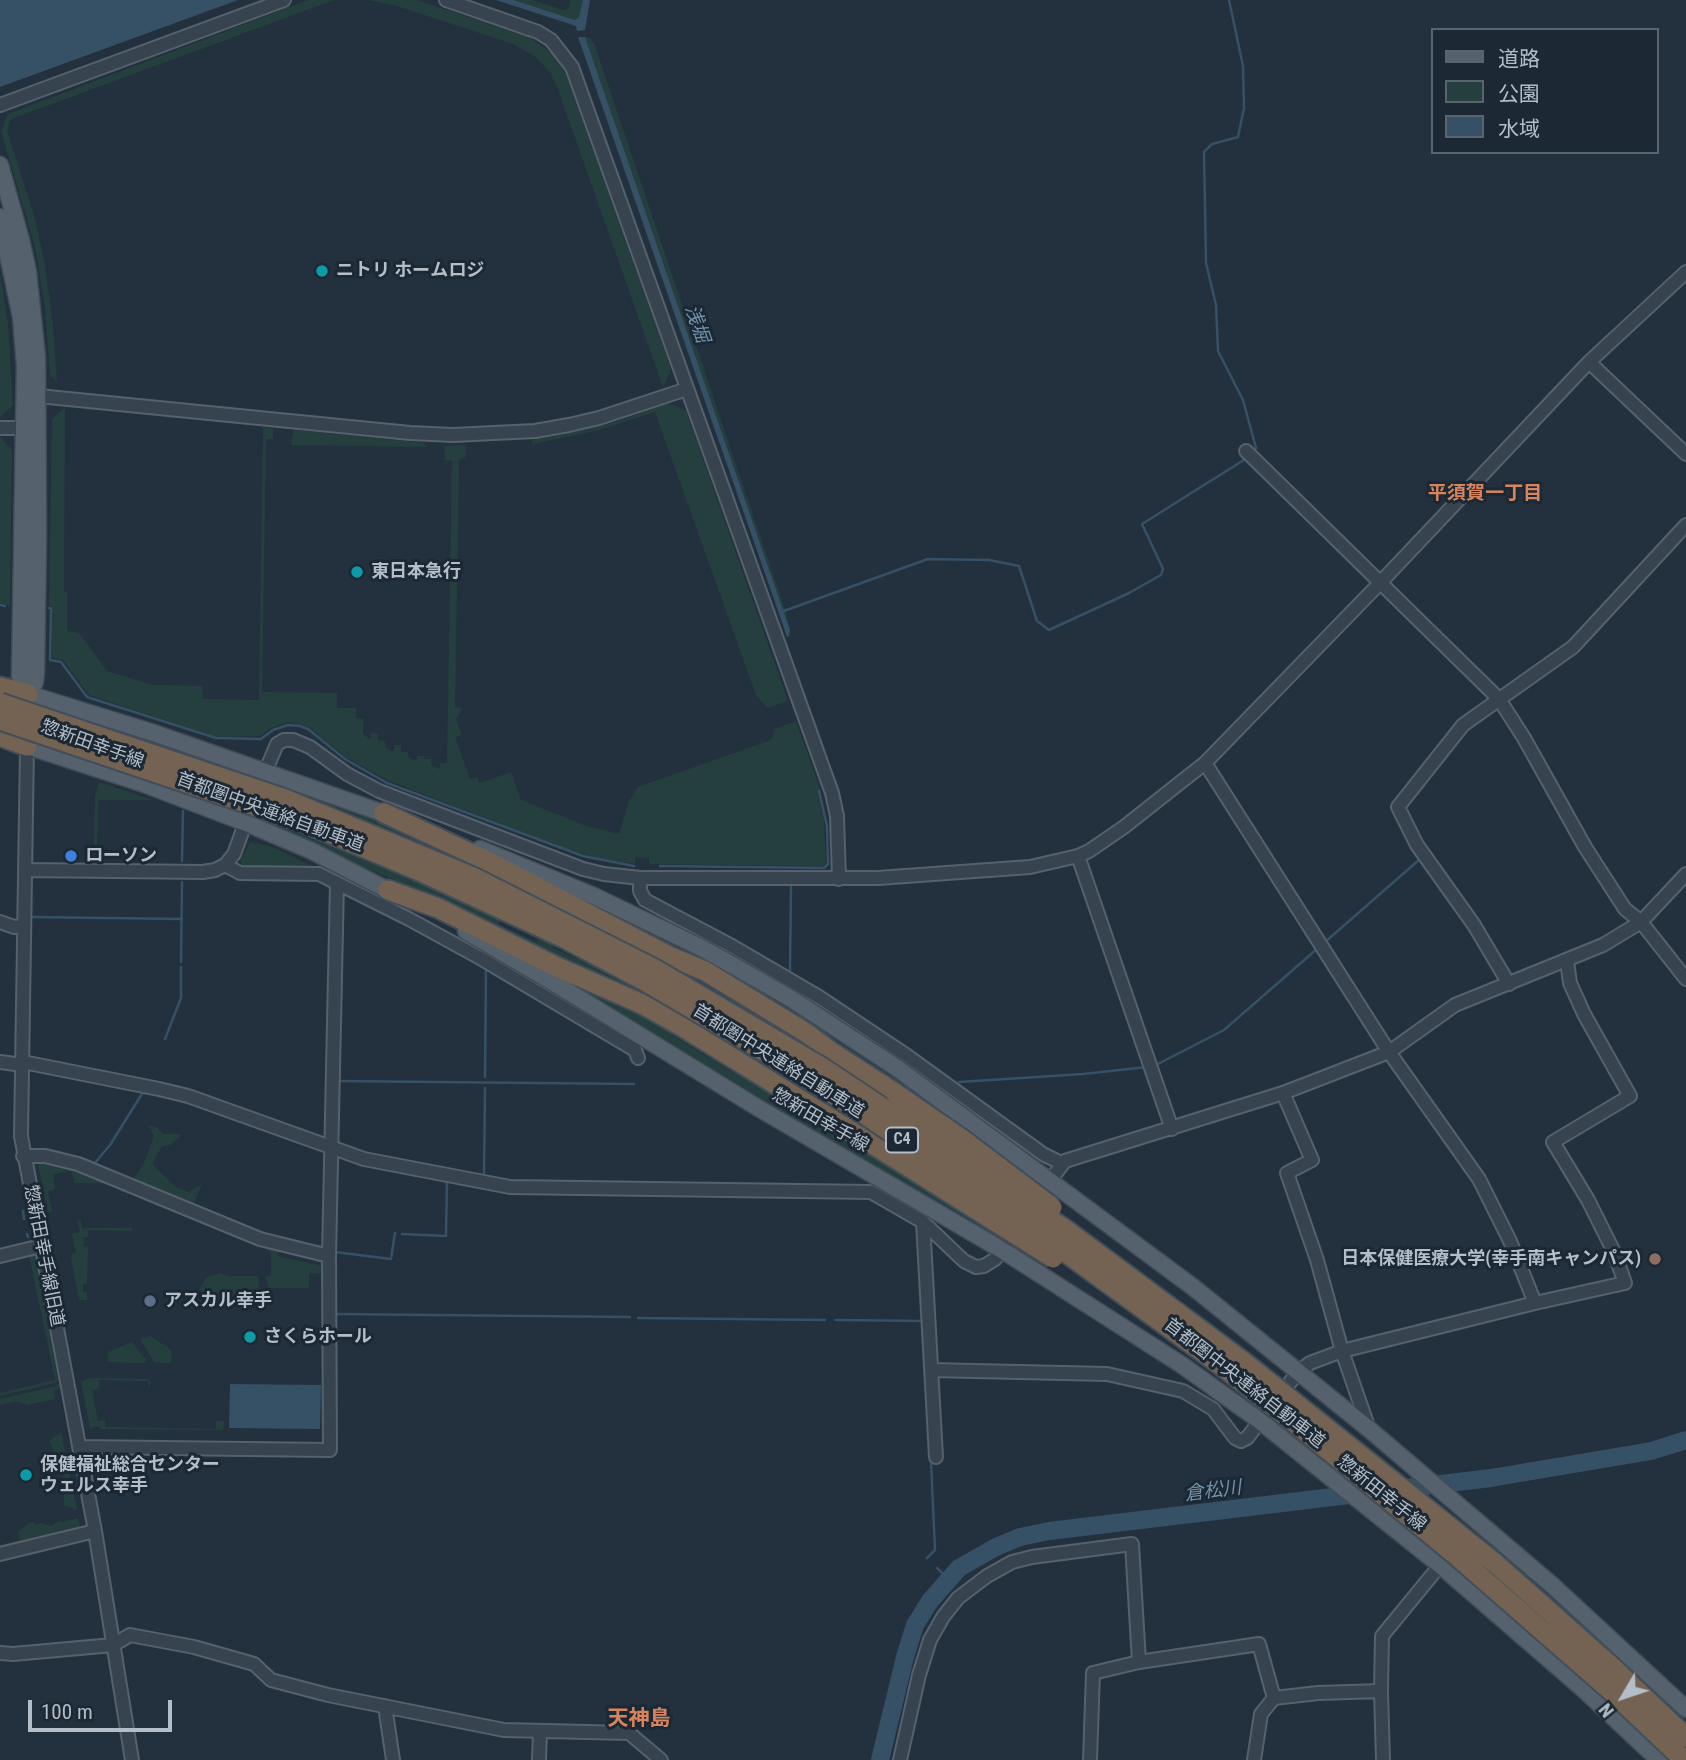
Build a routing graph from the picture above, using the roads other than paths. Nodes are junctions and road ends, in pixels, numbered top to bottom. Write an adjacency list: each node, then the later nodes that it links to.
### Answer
1 (284, 0): 3 (street)
2 (446, 0): 8 (street)
3 (0, 105)
4 (0, 165): 9 (main road, 惣新田幸手線)
5 (0, 217): 11 (main road, 惣新田幸手線)
6 (1686, 272): 7 (street)
7 (1589, 362): 13 (street); 15 (street)
8 (687, 389): 9 (street); 34 (street)
9 (38, 396): 17 (main road, 惣新田幸手線)
10 (0, 428): 11 (street)
11 (26, 428): 17 (main road, 惣新田幸手線)
12 (1246, 451): 15 (street)
13 (1686, 454)
14 (1686, 525): 18 (street)
15 (1380, 583): 18 (street); 24 (street)
16 (0, 687): 17 (highway)
17 (27, 694): 21 (main road, 惣新田幸手線); 23 (main road, 惣新田幸手線)
18 (1499, 699): 38 (street); 42 (street)
19 (0, 703): 60 (highway, 首都圏中央連絡自動車道 / C4, bridge)
20 (0, 720): 61 (highway, 首都圏中央連絡自動車道 / C4, bridge)
21 (123, 723): 25 (main road, 惣新田幸手線); 26 (main road)
22 (0, 736): 23 (highway)
23 (27, 746): 26 (main road, 惣新田幸手線); 31 (street, 惣新田幸手線旧道)
24 (1205, 763): 29 (street); 43 (street)
25 (265, 770): 27 (main road, 惣新田幸手線); 28 (street); 33 (street)
26 (144, 784): 28 (main road, 惣新田幸手線)
27 (384, 813): 52 (main road, 惣新田幸手線); 60 (highway, bridge)
28 (246, 823): 30 (street); 36 (main road, 惣新田幸手線)
29 (1078, 856): 34 (street); 48 (street)
30 (225, 865): 31 (street); 35 (street)
31 (25, 870): 39 (street, 惣新田幸手線旧道)
32 (1686, 874): 38 (street)
33 (639, 878): 34 (street); 51 (street)
34 (839, 879)
35 (337, 883): 44 (street); 49 (street)
36 (388, 890): 55 (main road, 惣新田幸手線); 61 (highway, bridge)
37 (0, 922): 39 (street)
38 (1642, 922): 40 (street); 41 (street)
39 (23, 926): 46 (street, 惣新田幸手線旧道)
40 (1567, 961): 42 (street); 58 (street)
41 (1686, 979)
42 (1509, 984): 43 (street)
43 (1390, 1052): 47 (street); 58 (street)
44 (638, 1058)
45 (0, 1062): 46 (street)
46 (22, 1065): 49 (street); 50 (street, 惣新田幸手線旧道)
47 (1283, 1093): 48 (street); 59 (street)
48 (1172, 1129): 51 (street)
49 (333, 1148): 53 (street); 57 (street)
50 (23, 1156): 54 (street, 惣新田幸手線旧道); 57 (street)
51 (1061, 1163): 52 (street)
52 (1050, 1180): 55 (street); 63 (main road, 惣新田幸手線)
53 (923, 1222): 55 (street); 62 (street)
54 (41, 1246): 56 (street); 66 (street, 惣新田幸手線旧道)
55 (1002, 1250): 64 (main road, 惣新田幸手線)
56 (0, 1256)
57 (329, 1256): 66 (street)
58 (1535, 1303): 59 (street)
59 (1342, 1351): 63 (street); 65 (street)
60 (1245, 1363): 80 (highway, 首都圏中央連絡自動車道 / C4, bridge)
61 (1219, 1364): 90 (highway, 首都圏中央連絡自動車道 / C4, bridge)
62 (931, 1370): 64 (street); 67 (street)
63 (1298, 1372): 64 (street); 65 (main road, 惣新田幸手線)
64 (1260, 1421): 71 (main road, 惣新田幸手線)
65 (1369, 1429): 68 (main road, 惣新田幸手線)
66 (79, 1447): 69 (street, 惣新田幸手線旧道)
67 (936, 1457)
68 (1477, 1520): 71 (street); 78 (main road, 惣新田幸手線)
69 (95, 1531): 70 (street); 72 (street, 惣新田幸手線旧道)
70 (0, 1554)
71 (1440, 1565): 75 (street); 89 (main road, 惣新田幸手線)
72 (113, 1645): 73 (street); 77 (street); 81 (street, 惣新田幸手線旧道)
73 (0, 1653)
74 (1139, 1662): 76 (street); 85 (street); 86 (street)
75 (1381, 1691): 76 (street); 88 (street)
76 (1274, 1698): 87 (street)
77 (384, 1706): 79 (street); 82 (street)
78 (1686, 1709)
79 (540, 1731): 83 (street); 84 (street)
80 (1686, 1737)
81 (132, 1760)
82 (393, 1760)
83 (539, 1760)
84 (660, 1760)
85 (900, 1760)
86 (1090, 1760)
87 (1254, 1760)
88 (1383, 1760)
89 (1659, 1760)
90 (1685, 1760)

